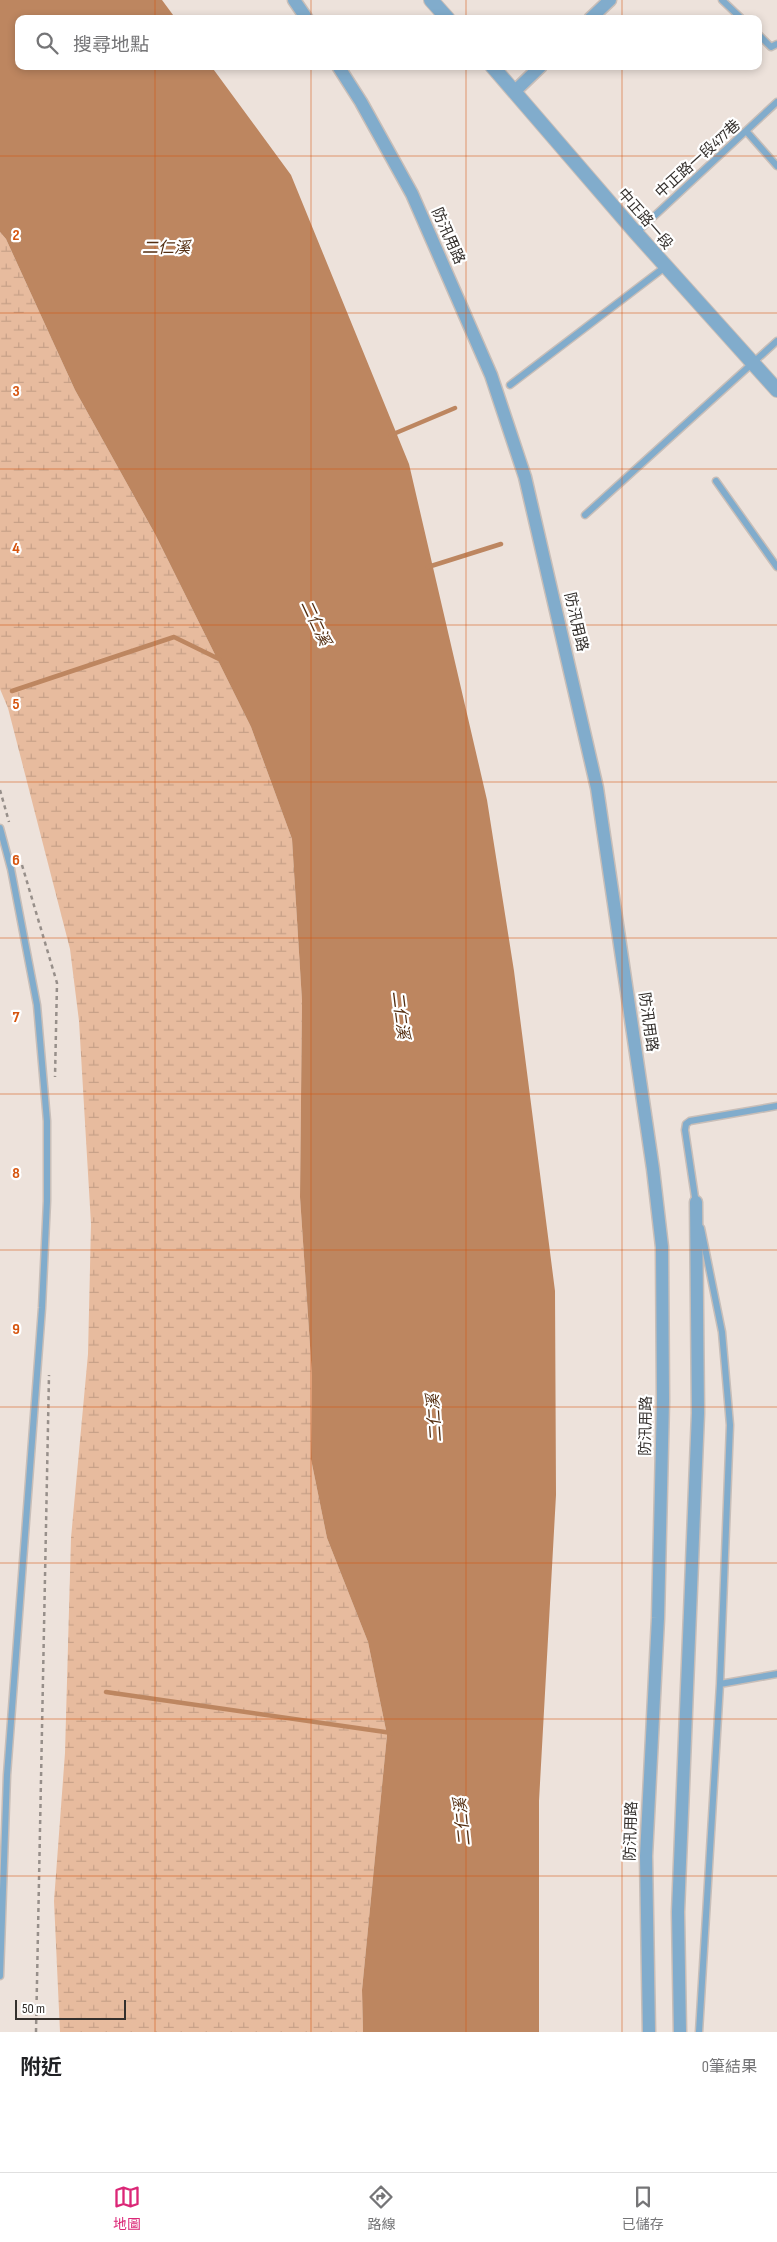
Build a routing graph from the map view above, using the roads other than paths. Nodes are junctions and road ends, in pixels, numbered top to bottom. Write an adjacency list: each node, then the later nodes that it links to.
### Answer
1 (294, 0): 5 (street)
2 (431, 0): 6 (street)
3 (610, 0): 7 (street)
4 (722, 0): 8 (lane)
5 (304, 15)
6 (444, 15)
7 (594, 15)
8 (738, 15)
9 (762, 38): 10 (lane)
10 (777, 44)
11 (341, 70): 33 (street, 防汛用路)
12 (496, 70): 14 (street, 中正路一段)
13 (537, 70): 14 (street)
14 (515, 91): 18 (street, 中正路一段)
15 (777, 102): 16 (lane, 中正路一段477巷)
16 (747, 132): 17 (lane); 18 (lane, 中正路一段477巷)
17 (777, 166)
18 (636, 233): 19 (street, 中正路一段)
19 (665, 267): 21 (street, 中正路一段); 22 (lane)
20 (777, 341): 21 (lane)
21 (754, 364): 23 (street, 中正路一段); 25 (lane)
22 (510, 385)
23 (777, 390)
24 (716, 481): 26 (lane)
25 (585, 515)
26 (777, 567)
27 (0, 828): 32 (lane)
28 (777, 1106): 29 (lane)
29 (696, 1202): 31 (lane); 34 (street)
30 (777, 1674): 31 (lane)
31 (720, 1684): 35 (lane)
32 (0, 1976)
33 (649, 2032)
34 (680, 2032)
35 (699, 2032)

